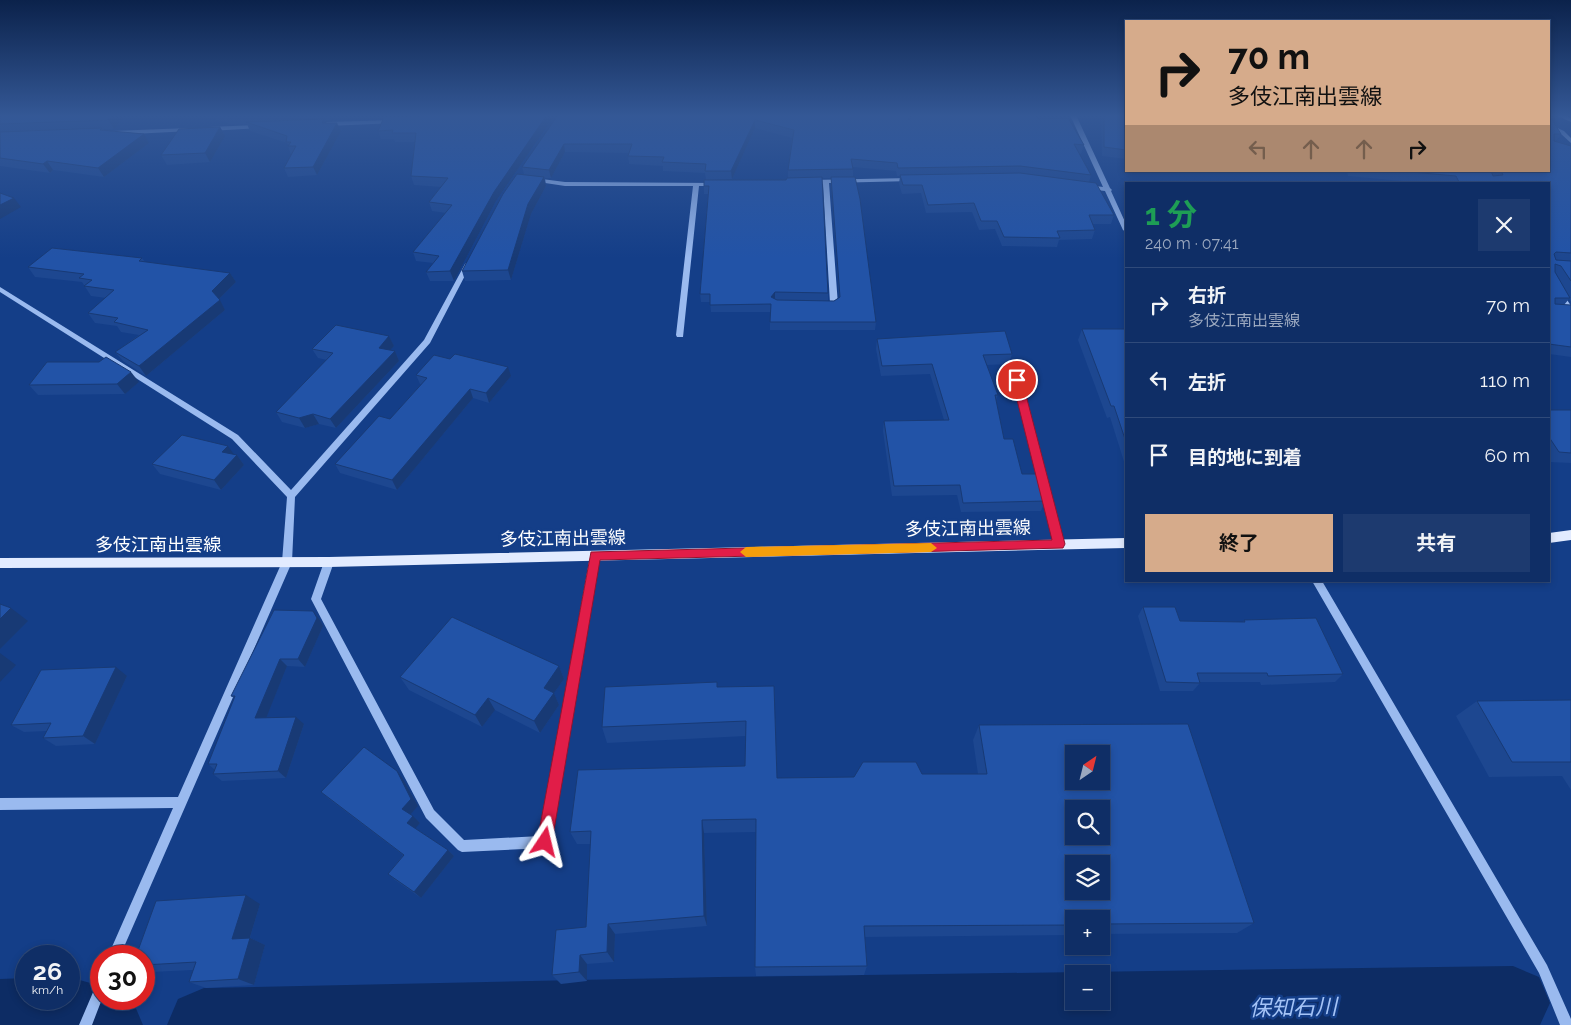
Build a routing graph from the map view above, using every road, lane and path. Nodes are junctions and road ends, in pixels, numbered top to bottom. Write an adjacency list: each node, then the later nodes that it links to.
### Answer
1 (1096, 163): 9 (street)
2 (528, 180): 6 (street)
3 (922, 180): 5 (street)
4 (806, 182): 5 (street)
5 (826, 182): 14 (street)
6 (696, 184): 7 (street); 16 (street)
7 (726, 184)
8 (1082, 186): 9 (street)
9 (1109, 190): 10 (street)
10 (1125, 228)
11 (473, 254): 18 (street)
12 (1550, 278): 15 (street)
13 (0, 289): 18 (street)
14 (815, 304)
15 (1569, 312)
16 (680, 336)
17 (1017, 380): 22 (street)
18 (291, 496): 24 (street)
19 (1571, 535): 20 (main road)
20 (1550, 538)
21 (1125, 543): 22 (main road, 多伎江南出雲線)
22 (1059, 544): 23 (main road, 多伎江南出雲線)
23 (595, 556): 25 (main road, 多伎江南出雲線); 25 (street)
24 (287, 562): 25 (main road, 多伎江南出雲線); 26 (main road, 多伎江南出雲線); 28 (street)
25 (329, 562)
26 (0, 563)
27 (1319, 582): 33 (street)
28 (181, 802): 29 (street); 30 (street)
29 (0, 804)
30 (119, 945)
31 (91, 1010): 32 (street)
32 (85, 1025)
33 (1567, 1025)

